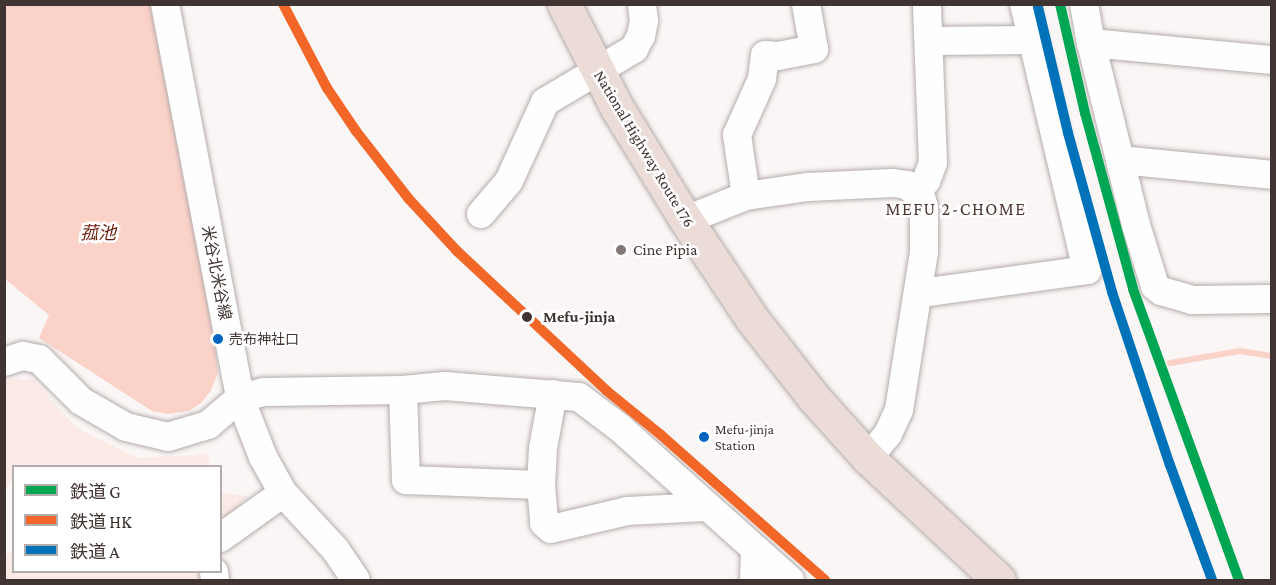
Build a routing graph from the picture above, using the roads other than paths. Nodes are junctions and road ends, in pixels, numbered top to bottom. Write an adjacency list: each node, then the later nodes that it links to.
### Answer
1 (165, 4): 24 (street, 米谷北米谷線)
2 (564, 4): 12 (highway, National Highway Route 176)
3 (642, 4): 12 (street)
4 (806, 4): 16 (street)
5 (927, 4): 9 (street)
6 (1024, 4): 8 (street)
7 (1084, 4): 10 (street)
8 (1031, 40): 9 (street); 19 (street)
9 (930, 41): 15 (street)
10 (1091, 43): 11 (street); 13 (street)
11 (1272, 60)
12 (596, 71): 17 (street); 18 (highway, National Highway Route 176)
13 (1120, 160): 14 (street); 20 (street)
14 (1272, 176)
15 (915, 190): 16 (street); 19 (street)
16 (746, 196): 18 (street)
17 (481, 214)
18 (686, 220): 25 (highway, National Highway Route 176)
19 (919, 290): 25 (street)
20 (1272, 299)
21 (4, 362): 24 (street)
22 (403, 390): 23 (street); 24 (street); 26 (street)
23 (553, 394): 26 (street); 28 (street)
24 (240, 398): 27 (street, 米谷北米谷線)
25 (868, 458): 34 (highway, National Highway Route 176)
26 (541, 485): 28 (street)
27 (283, 493): 29 (street); 31 (street, 米谷北米谷線)
28 (705, 507): 30 (street)
29 (222, 537)
30 (755, 550): 32 (street); 33 (street)
31 (356, 580)
32 (753, 580)
33 (790, 580)
34 (999, 580)

